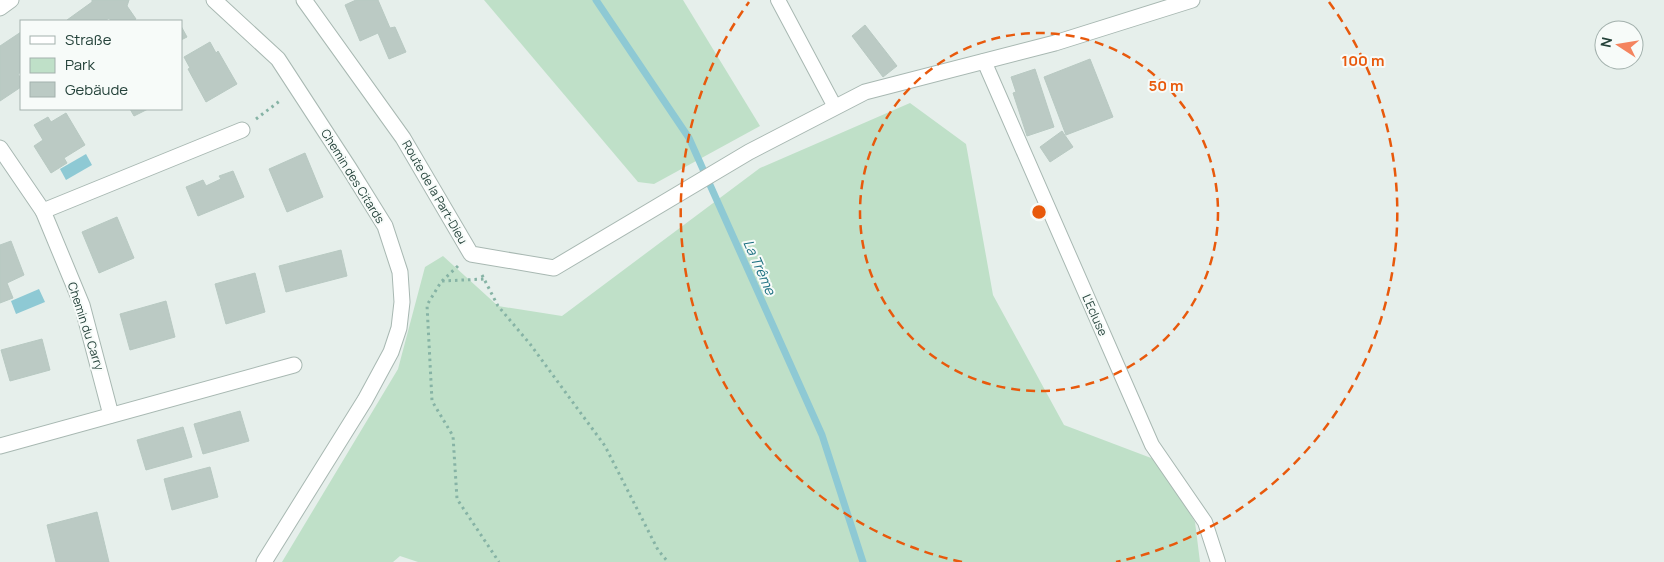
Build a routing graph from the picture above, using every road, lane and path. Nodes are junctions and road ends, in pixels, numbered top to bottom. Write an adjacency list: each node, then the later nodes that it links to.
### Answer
1 (11, 0): 6 (street)
2 (214, 0): 8 (street, Chemin des Citards)
3 (304, 0): 13 (street, Route de la Part-Dieu)
4 (778, 0): 9 (lane)
5 (1192, 0): 7 (street, Route de la Part-Dieu)
6 (0, 8)
7 (984, 62): 9 (street, Route de la Part-Dieu); 22 (lane, L'Ecluse)
8 (297, 89): 10 (path); 19 (street, Chemin des Citards)
9 (835, 107): 13 (street, Route de la Part-Dieu)
10 (242, 130): 12 (street)
11 (0, 148): 12 (street, Chemin du Carry)
12 (43, 211): 17 (street, Chemin du Carry)
13 (471, 254): 14 (path); 15 (path)
14 (484, 279): 15 (path); 21 (path)
15 (441, 282): 20 (path)
16 (294, 365): 17 (street)
17 (111, 415): 18 (street)
18 (0, 446)
19 (264, 562)
20 (499, 562)
21 (668, 562)
22 (1218, 562)

